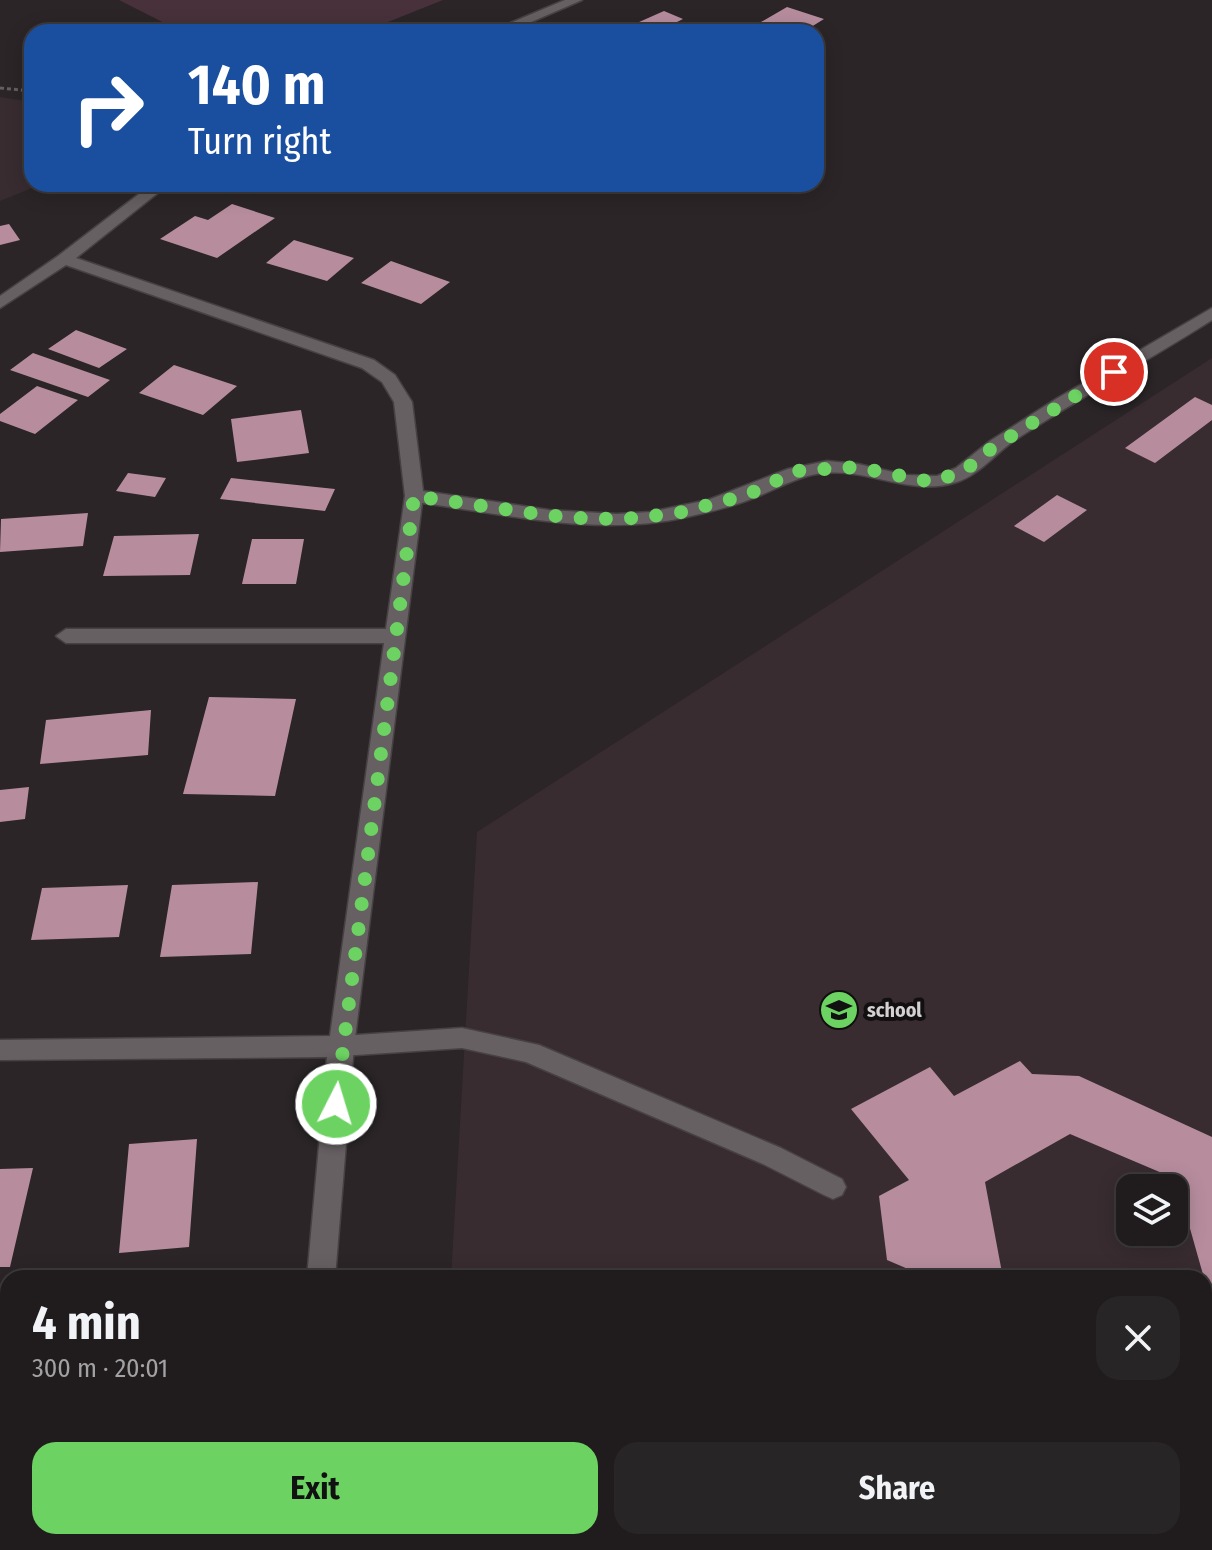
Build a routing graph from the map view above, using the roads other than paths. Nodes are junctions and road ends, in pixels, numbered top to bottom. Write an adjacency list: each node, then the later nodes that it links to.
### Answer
1 (576, 0): 2 (street)
2 (516, 24)
3 (151, 192): 4 (street)
4 (64, 259): 5 (street); 7 (street)
5 (0, 303)
6 (1212, 313): 7 (street)
7 (414, 496): 9 (street)
8 (66, 636): 9 (street)
9 (394, 636): 10 (street)
10 (341, 1046): 11 (street); 12 (street); 13 (street)
11 (0, 1050)
12 (833, 1187)
13 (322, 1270)

